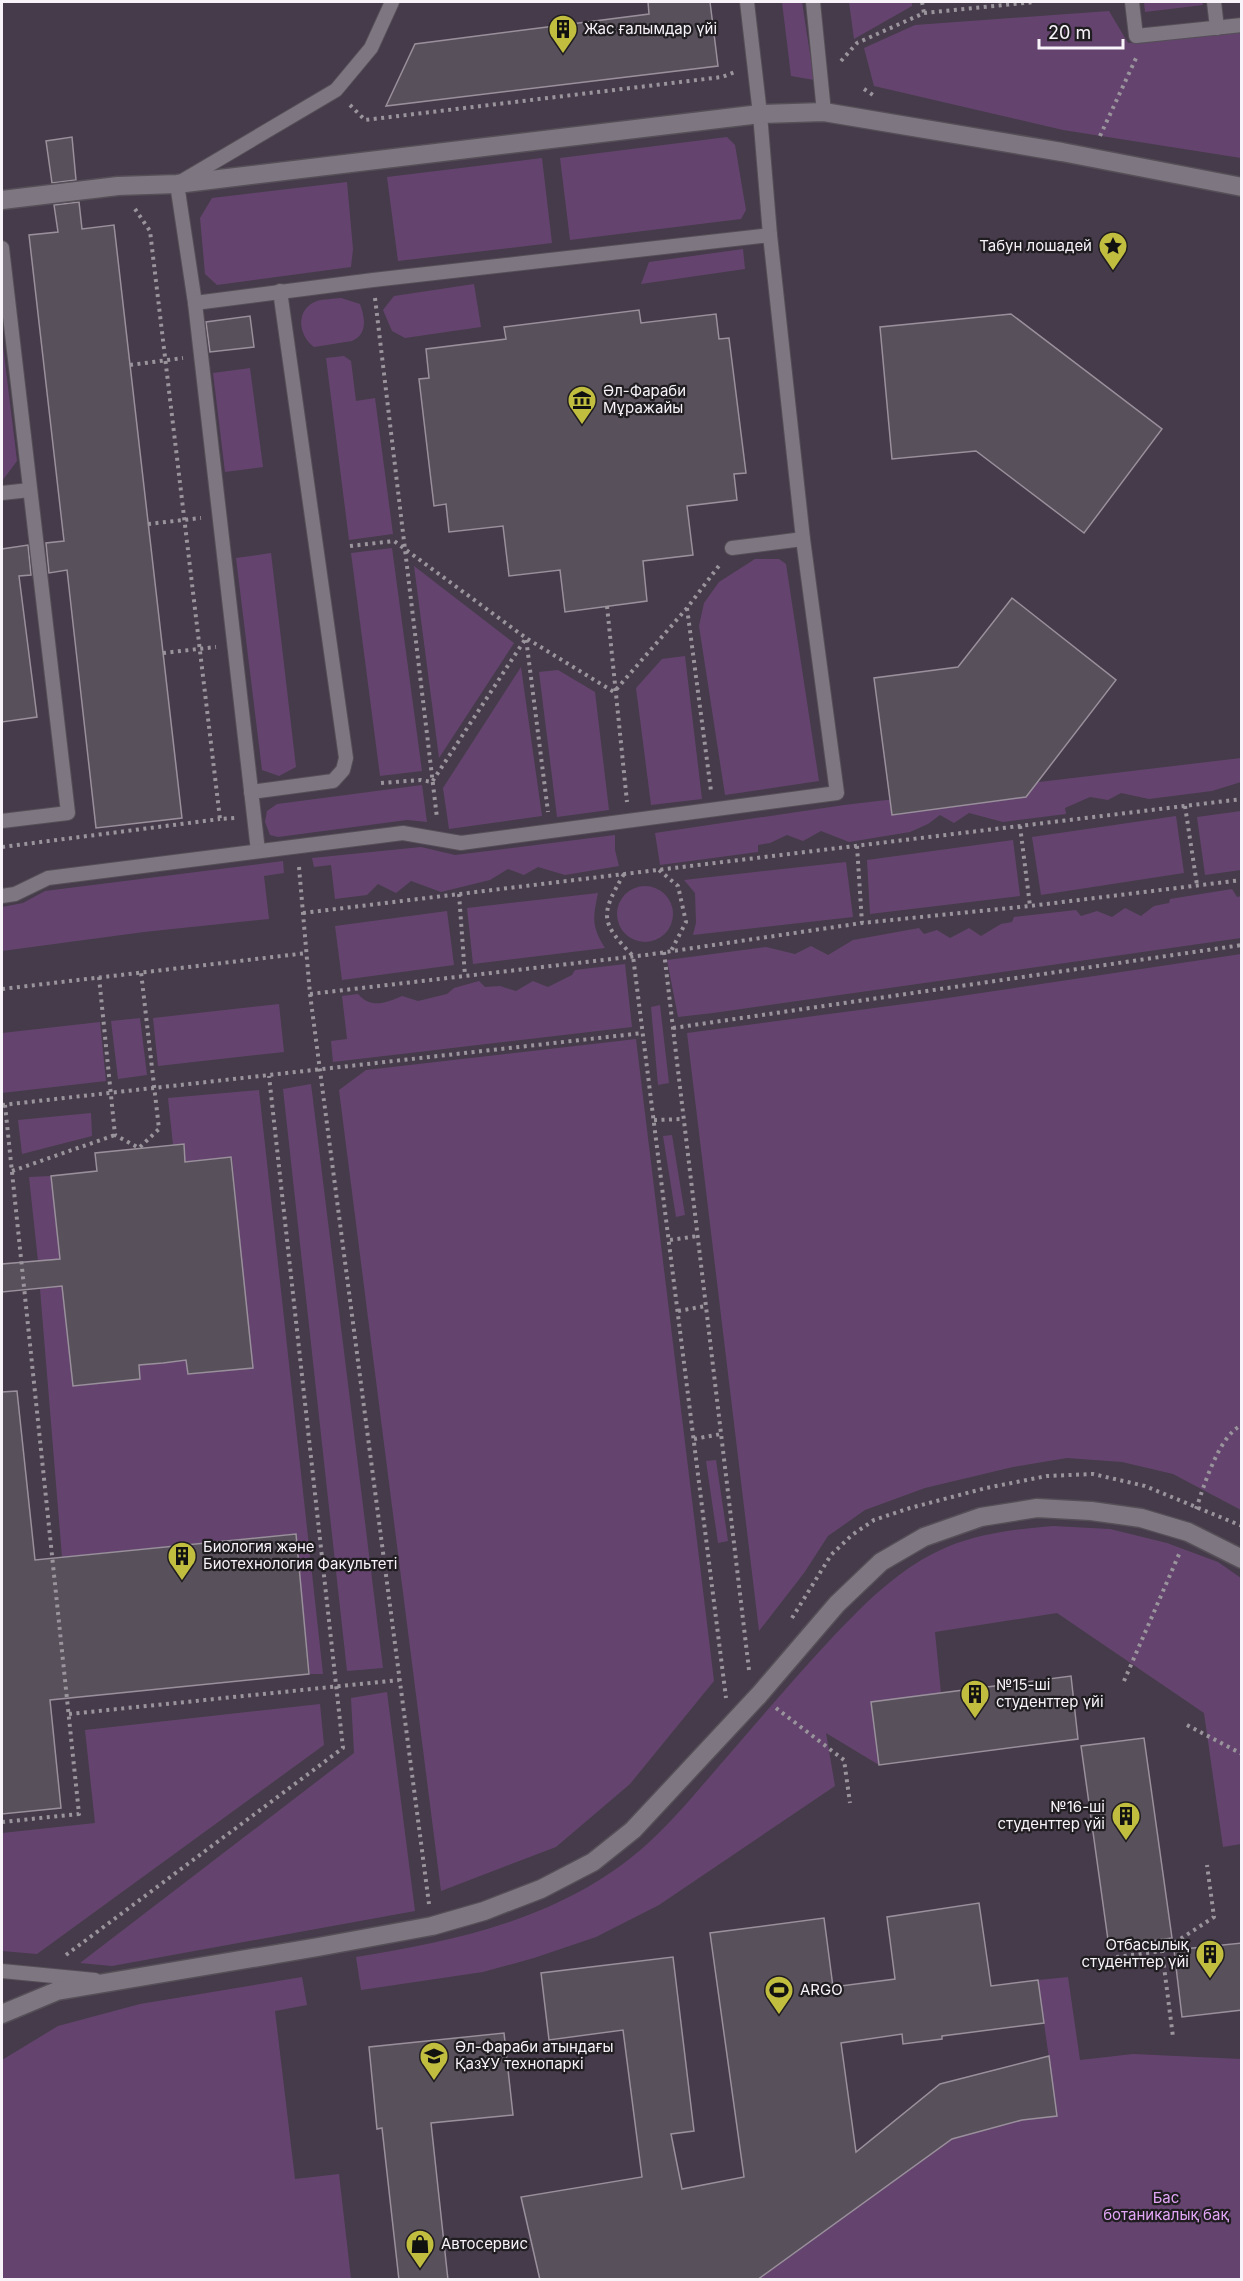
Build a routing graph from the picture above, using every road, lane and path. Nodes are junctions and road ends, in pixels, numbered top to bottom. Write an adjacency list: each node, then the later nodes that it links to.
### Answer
1 (392, 2): 14 (lane)
2 (747, 2): 16 (lane)
3 (813, 2): 13 (lane)
4 (922, 2): 8 (path)
5 (1035, 2): 8 (path)
6 (1132, 2): 11 (lane)
7 (1214, 2): 10 (lane)
8 (924, 13): 13 (path)
9 (1242, 25): 10 (lane)
10 (1217, 28): 11 (lane)
11 (1147, 34): 17 (path)
12 (735, 71): 14 (path)
13 (822, 81): 15 (lane)
14 (336, 90): 18 (lane)
15 (824, 112): 16 (street); 20 (street)
16 (760, 114): 18 (street); 22 (lane)
17 (1098, 141)
18 (177, 184): 19 (street); 26 (lane)
19 (118, 186): 21 (street); 28 (path)
20 (1242, 187)
21 (2, 200)
22 (770, 236): 24 (lane); 35 (lane)
23 (2, 248): 30 (lane)
24 (373, 280): 25 (lane); 37 (path)
25 (280, 291): 26 (lane); 48 (lane)
26 (195, 303): 27 (lane)
27 (201, 355): 28 (path); 32 (lane)
28 (166, 360): 29 (path); 33 (path)
29 (130, 364)
30 (30, 490): 31 (lane); 55 (lane)
31 (2, 493)
32 (219, 515): 33 (path); 42 (lane)
33 (185, 520): 34 (path); 43 (path)
34 (148, 524)
35 (803, 539): 38 (lane); 51 (lane)
36 (350, 546): 37 (path)
37 (405, 548): 41 (path); 46 (path)
38 (732, 548): 40 (path)
39 (607, 606): 45 (path)
40 (687, 608): 45 (path); 51 (path)
41 (526, 638): 45 (path); 46 (path); 57 (path)
42 (234, 644): 43 (path); 48 (lane)
43 (200, 649): 44 (path); 53 (path)
44 (163, 653)
45 (614, 692): 54 (path)
46 (432, 782): 47 (path); 58 (path)
47 (381, 783)
48 (251, 792): 52 (lane)
49 (1242, 799): 50 (path)
50 (1185, 806): 56 (path); 66 (path)
51 (714, 809): 54 (lane)
52 (254, 816): 53 (path); 62 (lane)
53 (220, 819): 61 (path)
54 (629, 820): 57 (lane)
55 (2, 821)
56 (1020, 826): 60 (path); 69 (path)
57 (551, 831): 58 (lane)
58 (441, 840): 59 (lane)
59 (297, 846): 62 (lane); 70 (path)
60 (857, 846): 63 (path); 71 (path)
61 (2, 847)
62 (258, 851): 68 (lane)
63 (659, 870): 64 (path); 73 (path)
64 (624, 874): 67 (path); 76 (path)
65 (1242, 880): 66 (path)
66 (1197, 885): 69 (path)
67 (459, 894): 70 (path); 78 (path)
68 (2, 896)
69 (1030, 906): 71 (path)
70 (303, 913): 75 (path)
71 (862, 923): 73 (path)
72 (1242, 945): 82 (path)
73 (671, 951): 74 (path)
74 (664, 952): 76 (path); 82 (path)
75 (307, 953): 77 (path); 81 (path)
76 (633, 956): 78 (path); 83 (path)
77 (141, 972): 79 (path); 86 (path)
78 (465, 976): 81 (path)
79 (99, 977): 80 (path); 87 (path)
80 (2, 989)
81 (310, 994): 84 (path)
82 (673, 1028): 89 (path)
83 (644, 1033): 84 (path); 90 (path)
84 (320, 1070): 85 (path); 101 (path)
85 (269, 1076): 86 (path); 102 (path)
86 (155, 1088): 87 (path); 91 (path)
87 (111, 1093): 88 (path); 91 (path)
88 (3, 1105): 92 (path)
89 (684, 1119): 90 (path); 93 (path)
90 (654, 1120): 94 (path)
91 (115, 1136): 92 (path)
92 (12, 1171): 105 (path)
93 (698, 1236): 94 (path); 95 (path)
94 (670, 1240): 96 (path)
95 (706, 1306): 96 (path); 97 (path)
96 (678, 1311): 98 (path)
97 (721, 1434): 98 (path); 100 (path)
98 (694, 1439): 103 (path)
99 (1242, 1559): 104 (street)
100 (750, 1677)
101 (399, 1680): 102 (path); 111 (path)
102 (336, 1687): 105 (path); 115 (path)
103 (734, 1693)
104 (759, 1695): 108 (path); 111 (street)
105 (68, 1714): 109 (path)
106 (1187, 1725): 107 (path)
107 (1242, 1754)
108 (850, 1803)
109 (2, 1822)
110 (1207, 1865): 112 (path)
111 (432, 1926): 116 (street)
112 (1162, 1952): 113 (path); 118 (path)
113 (1094, 1960)
114 (2, 1971): 115 (lane)
115 (39, 1975): 116 (lane)
116 (110, 1981): 117 (street)
117 (2, 2014)
118 (1173, 2037)

